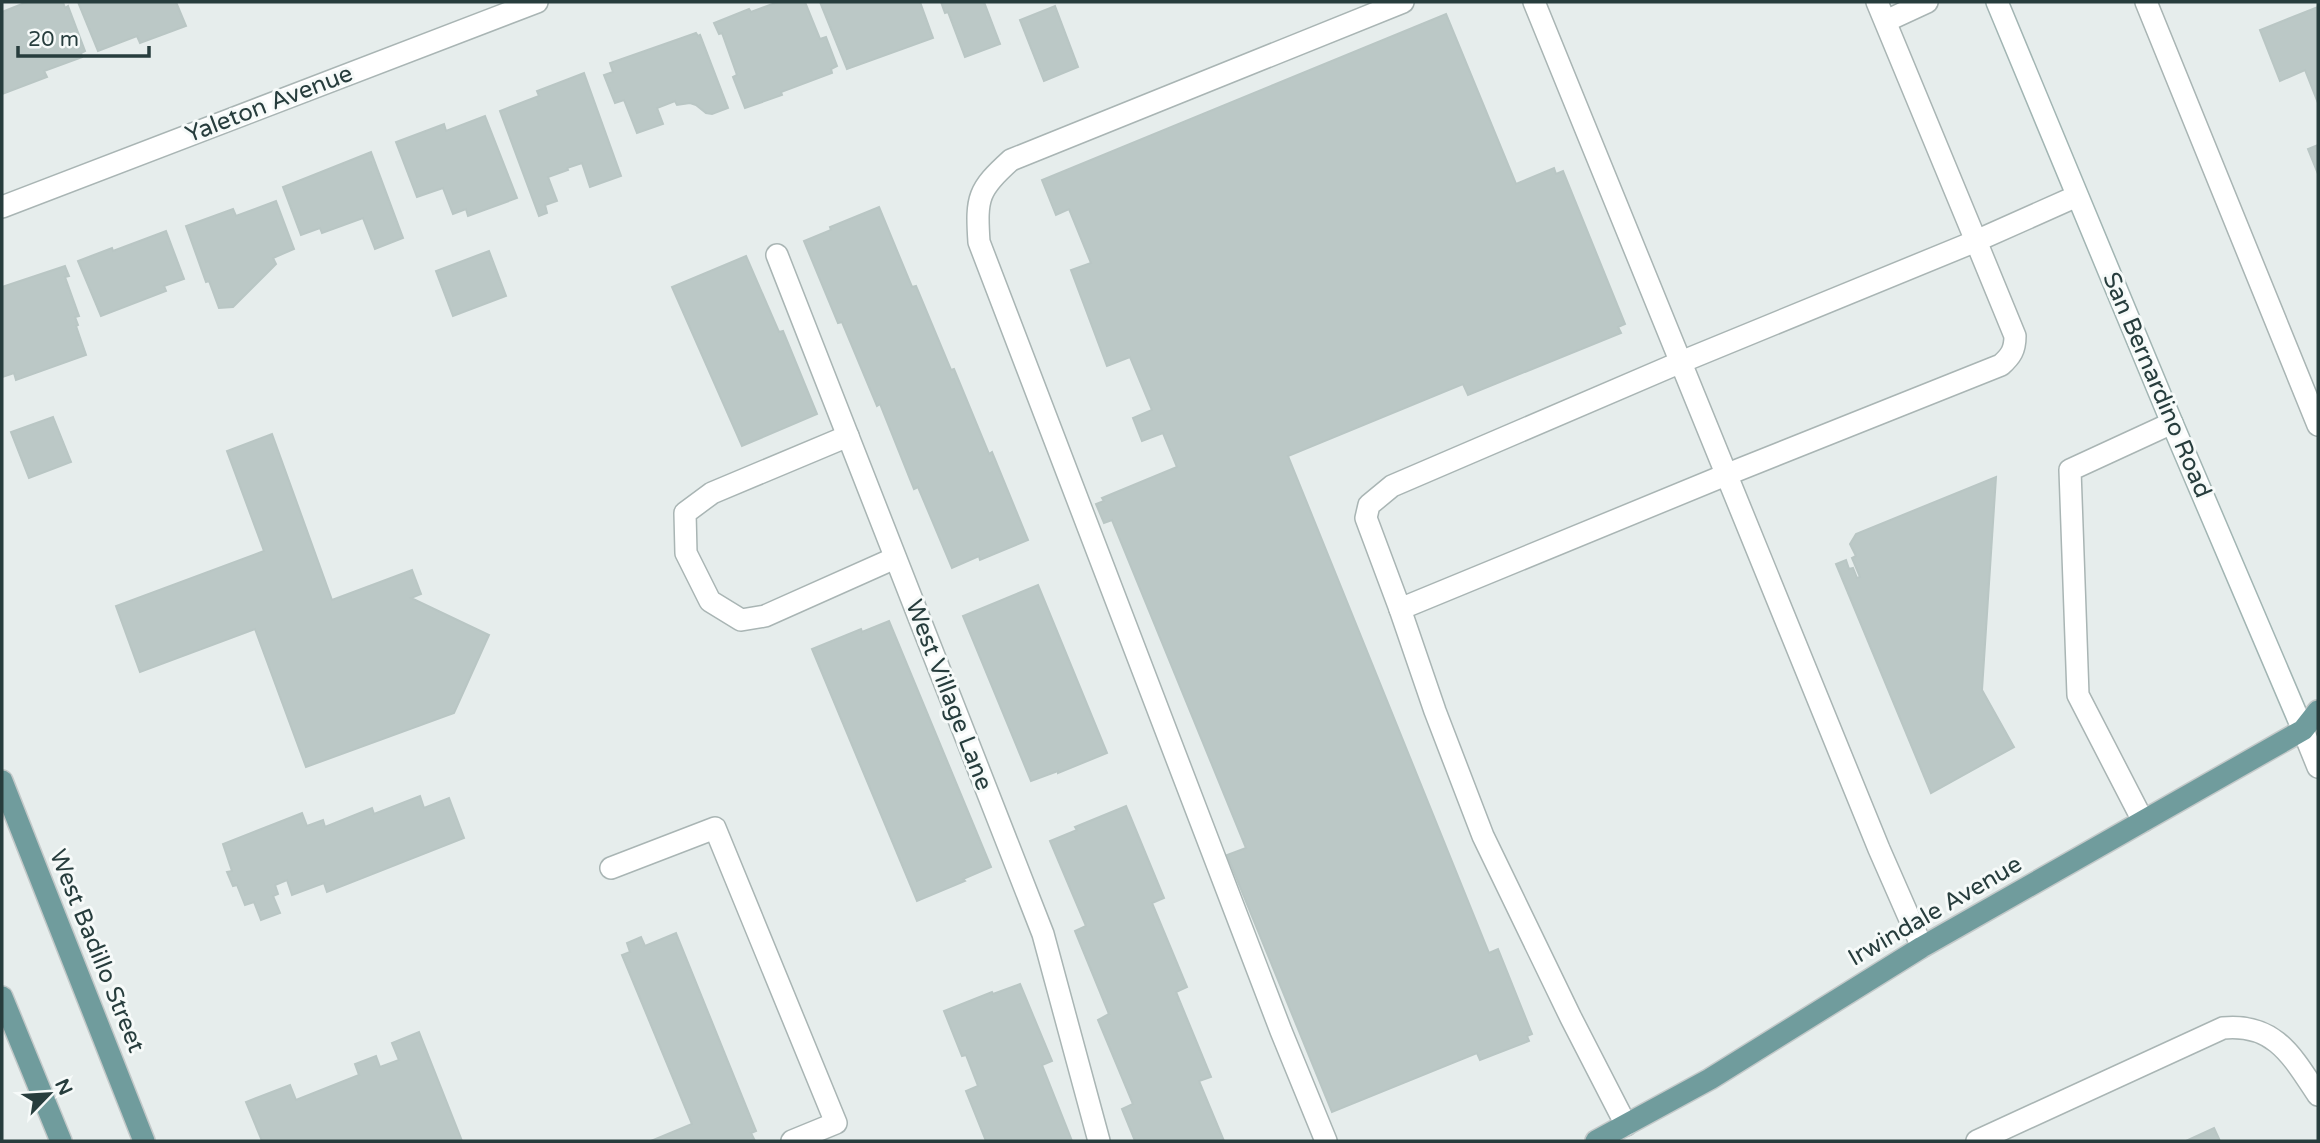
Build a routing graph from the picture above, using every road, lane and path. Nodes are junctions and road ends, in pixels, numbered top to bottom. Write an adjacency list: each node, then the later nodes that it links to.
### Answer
1 (537, 2): 9 (street, Yaleton Avenue)
2 (1403, 2): 33 (street)
3 (1534, 2): 12 (street)
4 (1927, 2): 7 (street)
5 (1997, 2): 8 (street, San Bernardino Road)
6 (2146, 2): 14 (street)
7 (1881, 11): 10 (street)
8 (2077, 196): 10 (street); 13 (street, San Bernardino Road)
9 (2, 207)
10 (1976, 242): 12 (street); 16 (street)
11 (777, 255): 15 (street, West Village Lane)
12 (1681, 362): 16 (street); 18 (street)
13 (2172, 423): 20 (street, San Bernardino Road); 23 (street)
14 (2318, 425)
15 (848, 436): 17 (street, West Village Lane); 17 (street)
16 (1728, 474): 18 (street); 25 (street)
17 (895, 558): 32 (street, West Village Lane)
18 (1400, 609): 28 (street)
19 (2318, 711): 20 (main road, Irwindale Avenue)
20 (2311, 729): 21 (street, San Bernardino Road); 23 (main road, Irwindale Avenue)
21 (2318, 767)
22 (2, 781): 30 (main road, West Badillo Street)
23 (2143, 821): 25 (main road, Irwindale Avenue)
24 (611, 868): 31 (street)
25 (1922, 947): 28 (main road, Irwindale Avenue)
26 (2, 997): 29 (main road)
27 (2318, 1095): 35 (street)
28 (1626, 1125): 34 (main road, Irwindale Avenue)
29 (61, 1141)
30 (144, 1141)
31 (792, 1141)
32 (1099, 1141)
33 (1326, 1141)
34 (1596, 1141)
35 (1977, 1141)

